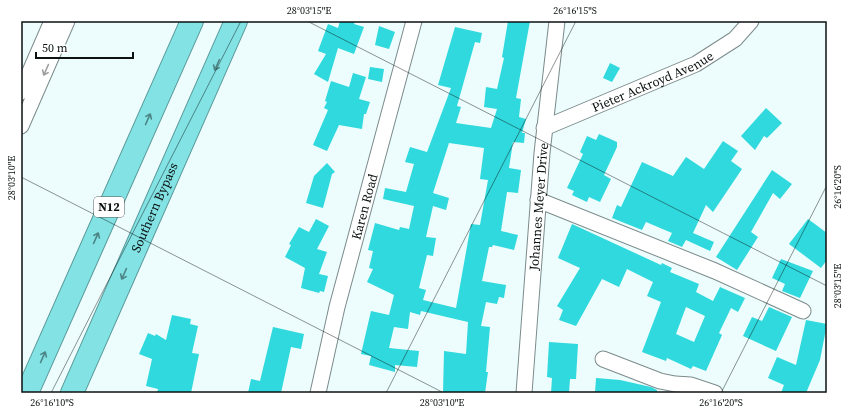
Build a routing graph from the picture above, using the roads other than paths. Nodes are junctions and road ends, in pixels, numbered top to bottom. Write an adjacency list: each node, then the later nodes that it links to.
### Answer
1 (52, 21): 8 (street)
2 (67, 21): 9 (street, one-way to 9)
3 (192, 21): 15 (highway, N12, one-way to 3)
4 (236, 21): 16 (highway, Southern Bypass, one-way to 16)
5 (414, 21): 17 (street, Karen Road)
6 (557, 21): 10 (street, Johannes Meyer Drive)
7 (751, 21): 10 (street, Pieter Ackroyd Avenue)
8 (21, 92)
9 (21, 126)
10 (544, 128): 11 (street, Johannes Meyer Drive)
11 (538, 200): 12 (street); 18 (street, Johannes Meyer Drive)
12 (803, 311)
13 (602, 359): 14 (street)
14 (675, 389): 19 (street)
15 (28, 393)
16 (72, 393)
17 (318, 393)
18 (524, 393)
19 (715, 393)

